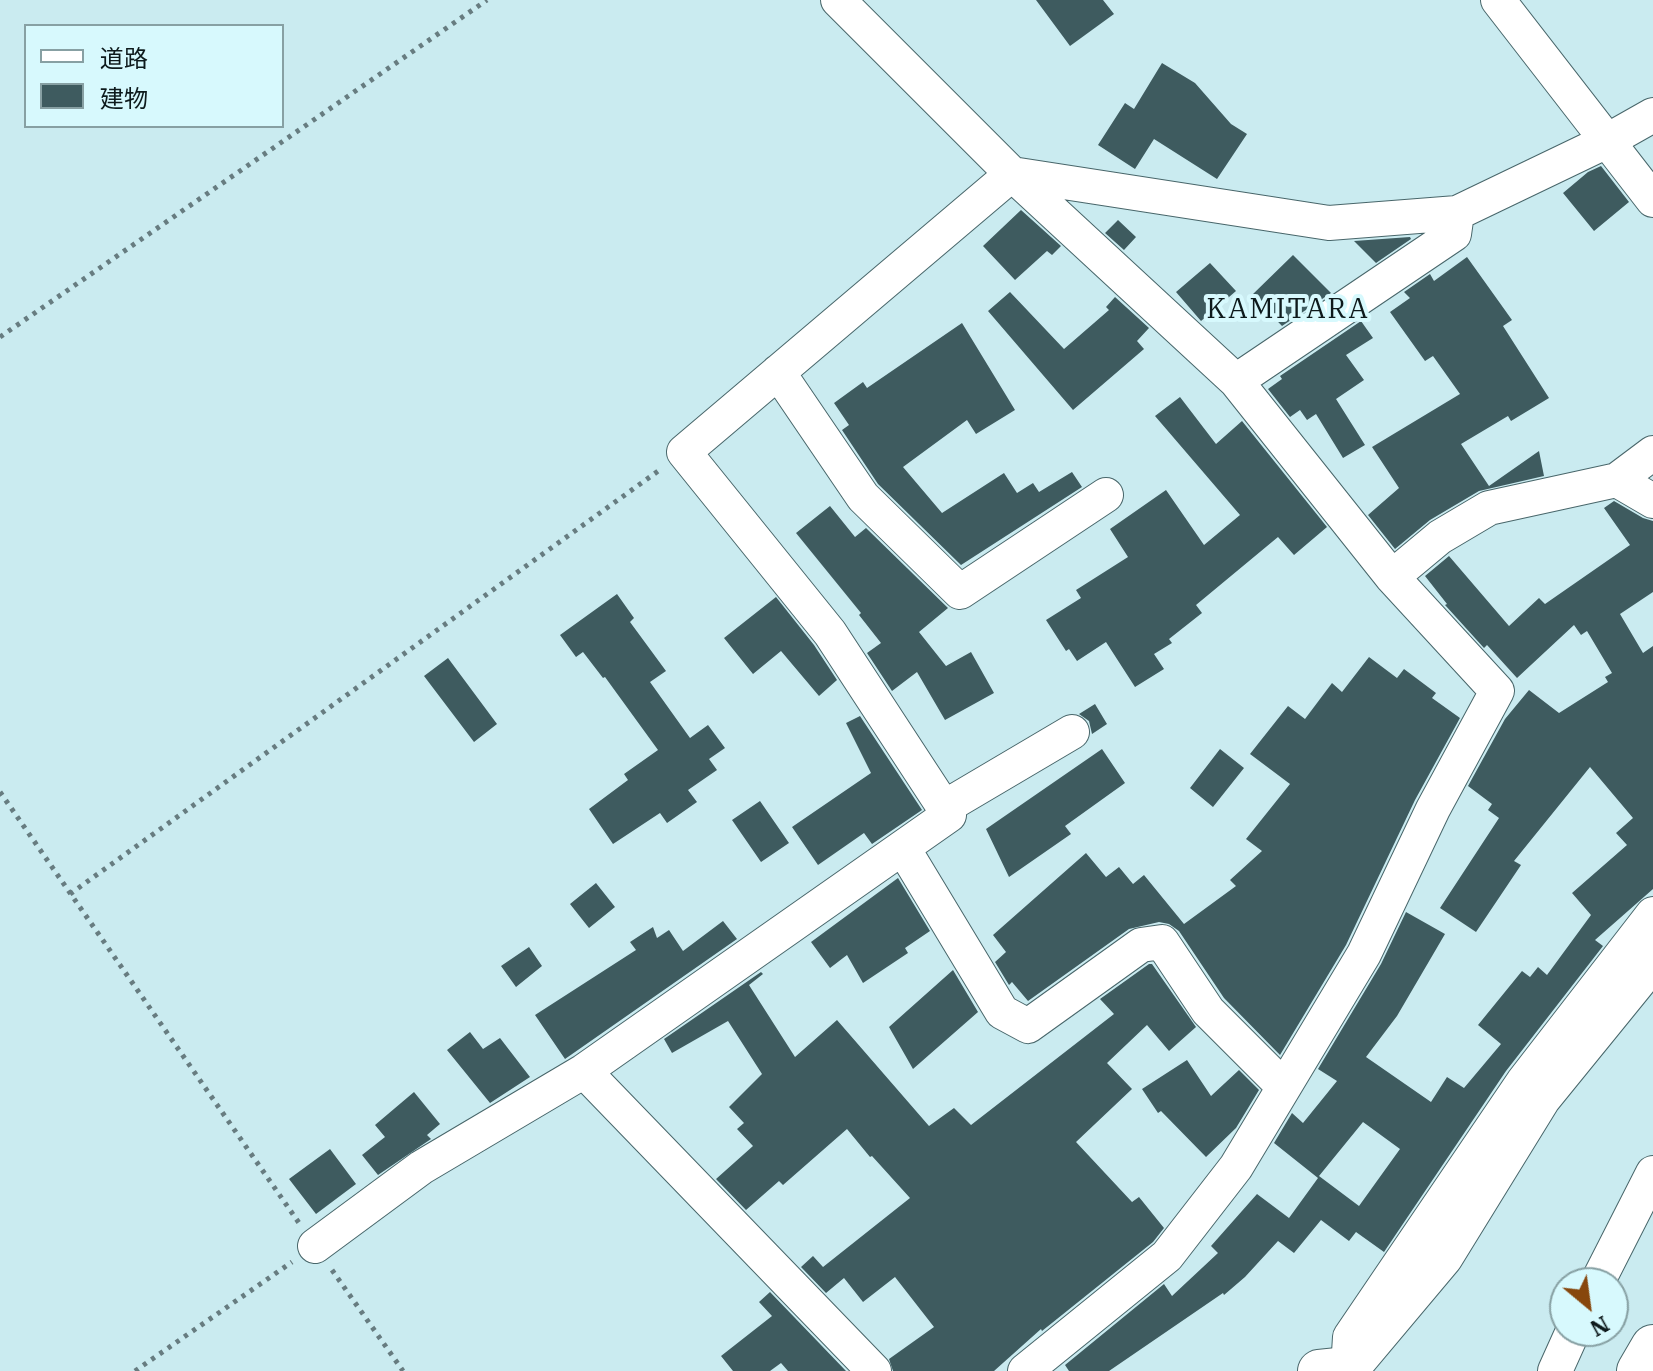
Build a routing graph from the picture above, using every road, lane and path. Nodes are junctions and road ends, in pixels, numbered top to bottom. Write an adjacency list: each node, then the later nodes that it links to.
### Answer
1 (487, 0): 9 (path)
2 (838, 0): 6 (street)
3 (1498, 0): 5 (street)
4 (1653, 115): 5 (street)
5 (1607, 141): 7 (street); 8 (street)
6 (1012, 174): 8 (street); 10 (street); 11 (street)
7 (1653, 200)
8 (1457, 213): 11 (street)
9 (0, 337)
10 (778, 372): 12 (street); 15 (street)
11 (1236, 381): 17 (street)
12 (684, 452): 20 (street); 22 (path)
13 (1653, 453): 14 (street)
14 (1617, 480): 16 (street); 17 (street)
15 (1106, 495)
16 (1653, 501)
17 (1392, 577): 26 (street)
18 (1072, 732): 20 (street)
19 (0, 792): 22 (path)
20 (945, 807): 21 (street)
21 (903, 848): 25 (street); 26 (street)
22 (70, 894): 28 (path)
23 (1653, 914): 32 (street)
24 (1653, 958): 32 (street)
25 (584, 1071): 28 (street); 35 (street)
26 (1284, 1087): 36 (street)
27 (1653, 1173): 29 (street)
28 (315, 1246): 33 (path); 34 (path)
29 (1605, 1267)
30 (1566, 1347): 37 (street)
31 (1653, 1347): 38 (highway)
32 (1334, 1369)
33 (135, 1371)
34 (403, 1371)
35 (874, 1371)
36 (1025, 1371)
37 (1555, 1371)
38 (1639, 1371)

